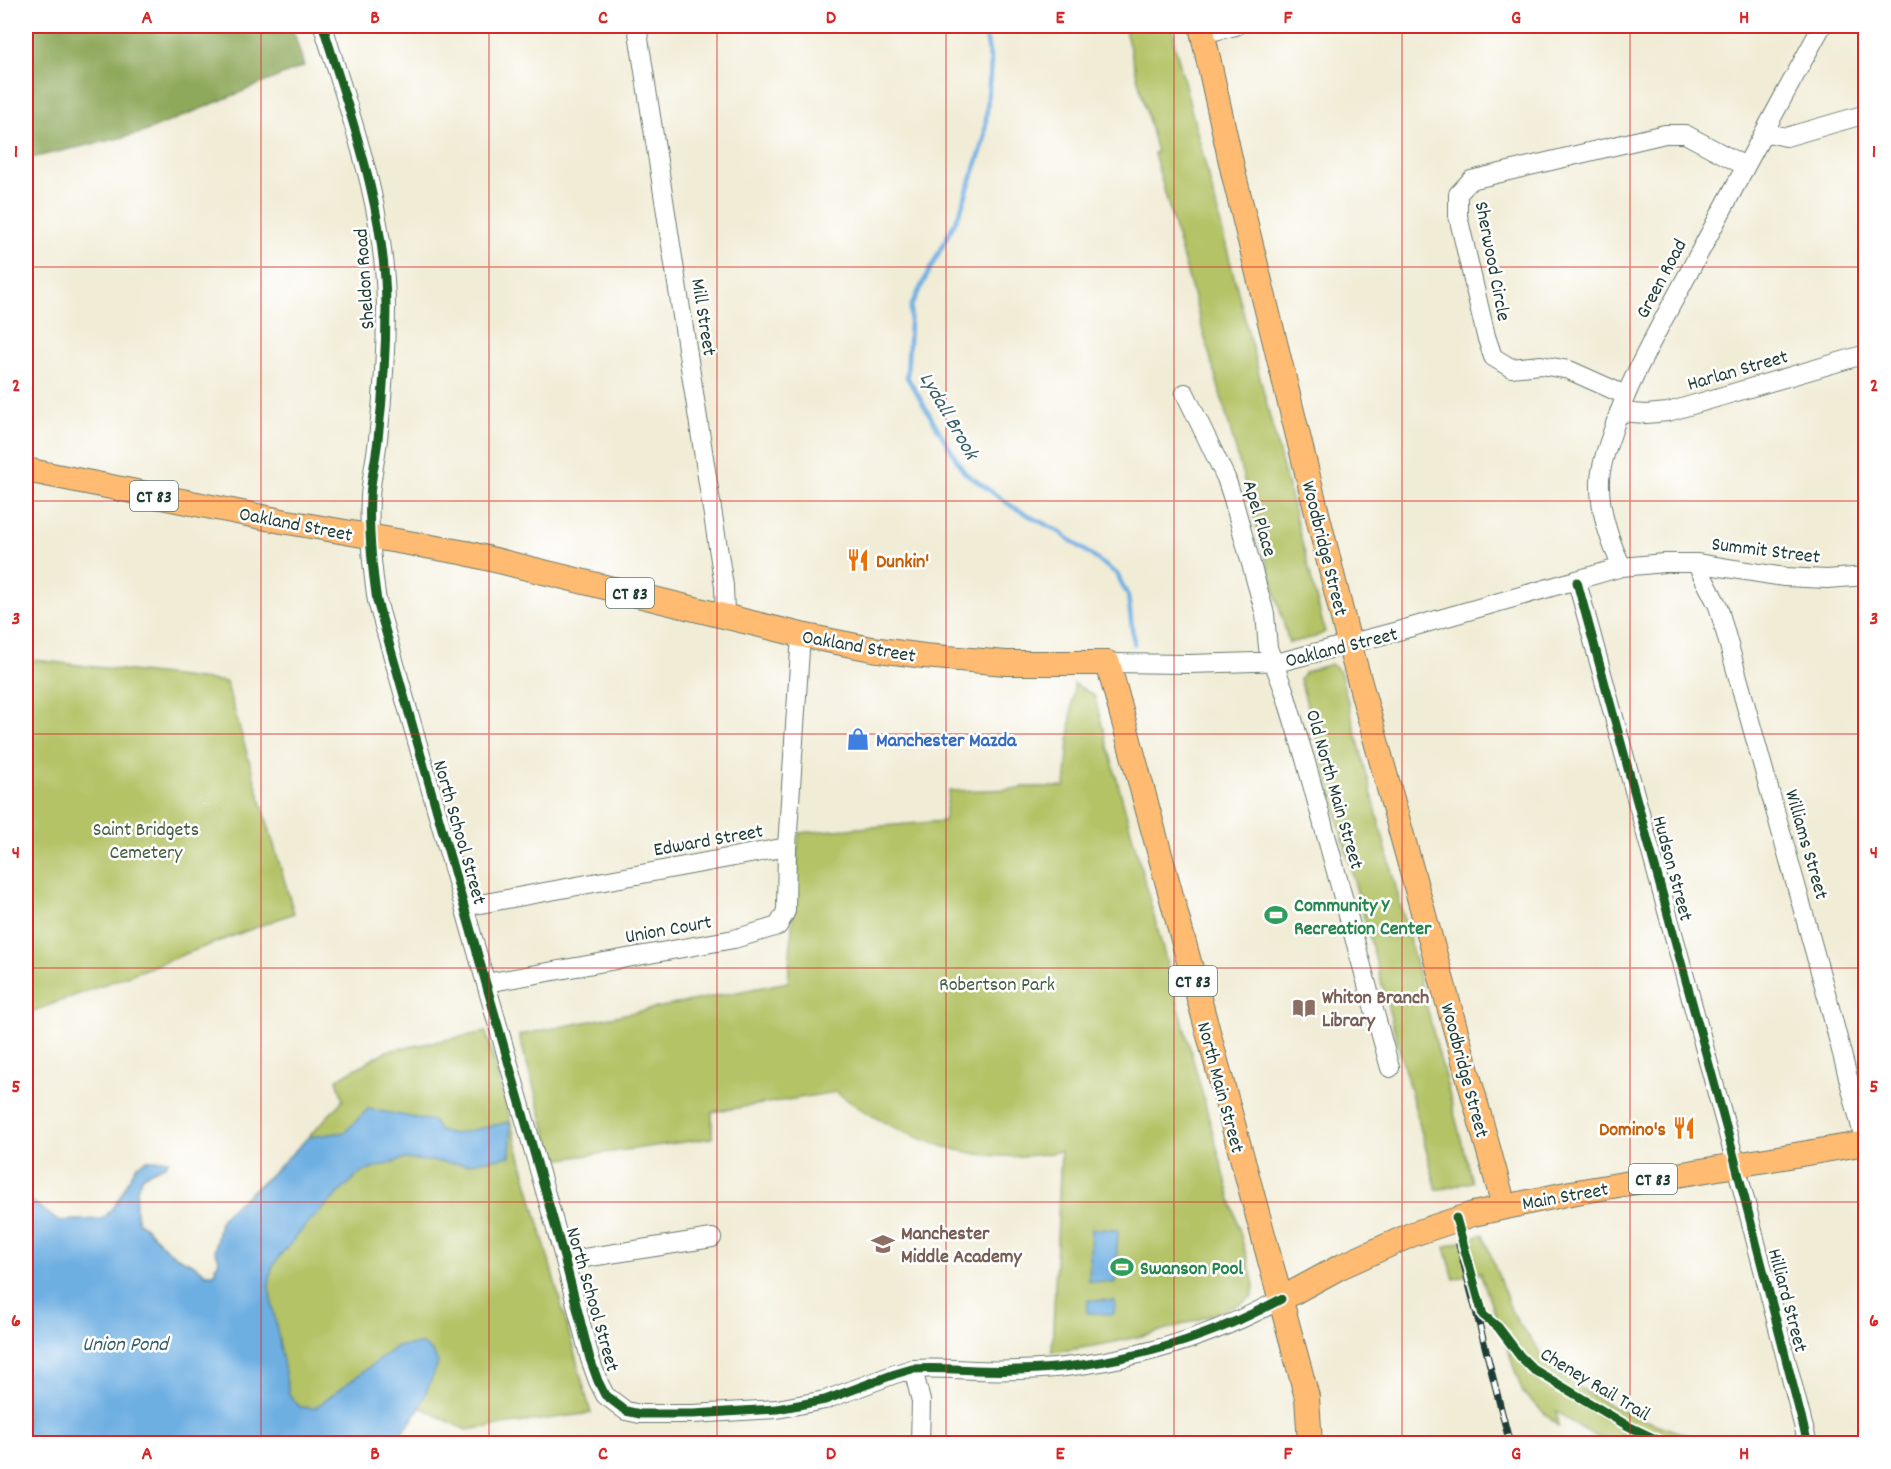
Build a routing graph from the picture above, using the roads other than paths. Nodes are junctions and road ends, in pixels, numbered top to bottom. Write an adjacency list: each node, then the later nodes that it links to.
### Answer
1 (323, 26): 13 (street, Sheldon Road)
2 (637, 26): 18 (street, Mill Street)
3 (1236, 26): 5 (street)
4 (1822, 26): 7 (street, Green Road)
5 (1201, 30): 20 (main road, Woodbridge Street)
6 (1866, 114): 7 (street)
7 (1764, 132): 8 (street, Green Road)
8 (1745, 166): 11 (street, Green Road); 11 (street, Sherwood Circle)
9 (1866, 354): 11 (street, Harlan Street)
10 (1185, 393): 21 (street, Apel Place)
11 (1622, 403): 15 (street, Green Road)
12 (26, 470): 13 (main road, Oakland Street / CT 83)
13 (369, 537): 18 (main road, Oakland Street / CT 83); 24 (street, North School Street)
14 (1696, 563): 15 (street, Oakland Street); 16 (street, Summit Street); 27 (street, Williams Street)
15 (1622, 567): 17 (street, Oakland Street)
16 (1866, 576)
17 (1577, 582): 20 (street, Oakland Street); 28 (street, Hudson Street)
18 (725, 615): 19 (main road, Oakland Street / CT 83)
19 (801, 635): 22 (main road, Oakland Street / CT 83); 23 (street, Edward Street)
20 (1349, 643): 21 (street, Oakland Street); 29 (main road, Woodbridge Street)
21 (1274, 662): 22 (street, Oakland Street); 26 (street, Old North Main Street)
22 (1108, 663): 32 (main road, North Main Street / CT 83)
23 (787, 847): 24 (street, Edward Street); 25 (street, Union Court)
24 (464, 907): 25 (street, North School Street)
25 (486, 983): 31 (street, North School Street)
26 (1390, 1068)
27 (1865, 1143): 28 (main road, Main Street / CT 83)
28 (1736, 1165): 29 (main road, Main Street / CT 83); 36 (street, Hilliard Street)
29 (1504, 1206): 32 (main road, Main Street / CT 83)
30 (712, 1238): 31 (street)
31 (565, 1261): 33 (street, North School Street)
32 (1281, 1299): 33 (street, North School Street); 35 (main road, North Main Street)
33 (913, 1369): 34 (street)
34 (920, 1443)
35 (1310, 1443)
36 (1808, 1443)

